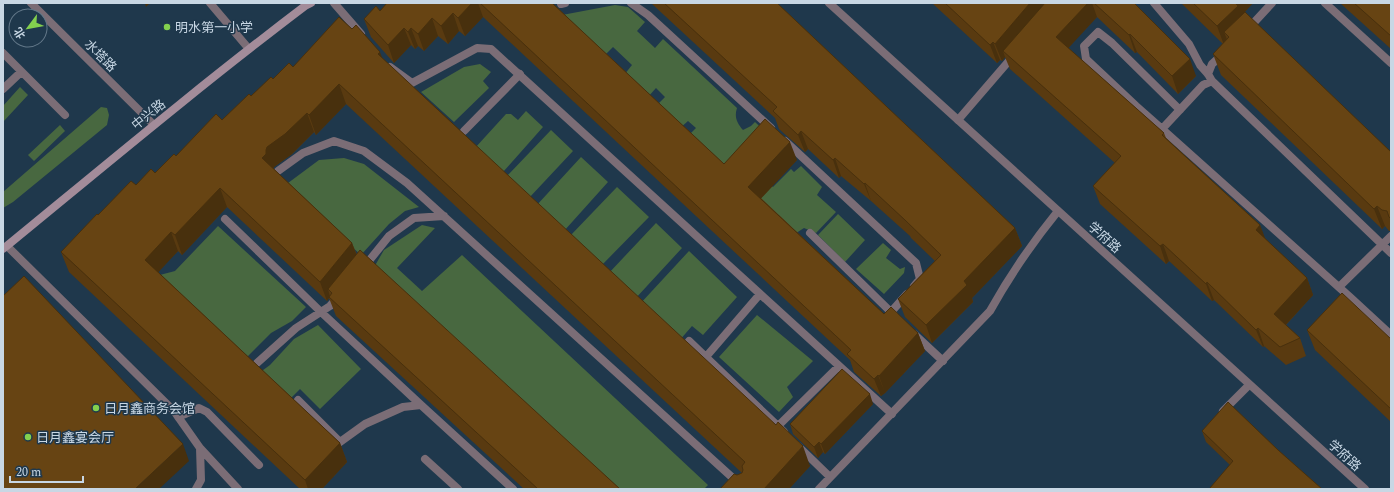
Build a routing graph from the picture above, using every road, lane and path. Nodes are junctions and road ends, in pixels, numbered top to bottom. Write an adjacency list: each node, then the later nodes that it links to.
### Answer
1 (31, 3): 25 (street, 水塔路)
2 (210, 3): 12 (street)
3 (311, 3): 12 (main road, 中兴路)
4 (334, 3): 11 (street)
5 (631, 3): 42 (street)
6 (829, 3): 24 (street, 学府路)
7 (1154, 3): 20 (street)
8 (1272, 3): 10 (street)
9 (1325, 3): 17 (street)
10 (1243, 34)
11 (368, 42)
12 (249, 49): 25 (main road, 中兴路)
13 (1228, 49): 20 (street)
14 (1018, 51): 24 (street)
15 (3, 53): 18 (street)
16 (383, 59): 19 (street)
17 (1391, 63)
18 (21, 72): 21 (street); 23 (street)
19 (520, 74): 27 (street); 40 (street)
20 (1210, 77): 22 (street); 34 (street)
21 (3, 89)
22 (1180, 110): 26 (street); 26 (street)
23 (65, 115)
24 (958, 120): 29 (street, 学府路)
25 (154, 125): 35 (main road, 中兴路)
26 (1162, 129): 38 (street)
27 (464, 131)
28 (278, 171): 30 (street)
29 (1058, 211): 46 (street); 49 (street, 学府路)
30 (444, 216): 37 (street); 59 (street)
31 (225, 219): 41 (street)
32 (810, 233): 42 (street)
33 (1391, 236): 34 (street)
34 (1383, 245): 36 (street); 38 (street)
35 (5, 247): 53 (street)
36 (1391, 253)
37 (361, 271)
38 (1339, 287): 43 (street)
39 (346, 288): 41 (street)
40 (760, 294): 45 (street); 48 (street)
41 (321, 312): 47 (street); 51 (street)
42 (891, 312): 46 (street)
43 (1391, 335)
44 (689, 341): 45 (street)
45 (705, 358): 55 (street)
46 (943, 361): 52 (street)
47 (257, 363)
48 (839, 366): 52 (street); 55 (street)
49 (1250, 385): 54 (street); 68 (street, 学府路)
50 (298, 400): 51 (street)
51 (421, 406): 65 (street)
52 (892, 414): 60 (street)
53 (178, 417): 56 (street); 58 (street)
54 (1217, 417)
55 (778, 426): 60 (street)
56 (200, 448): 62 (street); 63 (street)
57 (425, 458): 64 (street)
58 (259, 465)
59 (732, 477): 61 (street); 66 (street)
60 (830, 477): 67 (street)
61 (724, 485)
62 (196, 489)
63 (238, 489)
64 (458, 489)
65 (514, 489)
66 (745, 489)
67 (819, 489)
68 (1365, 489)

